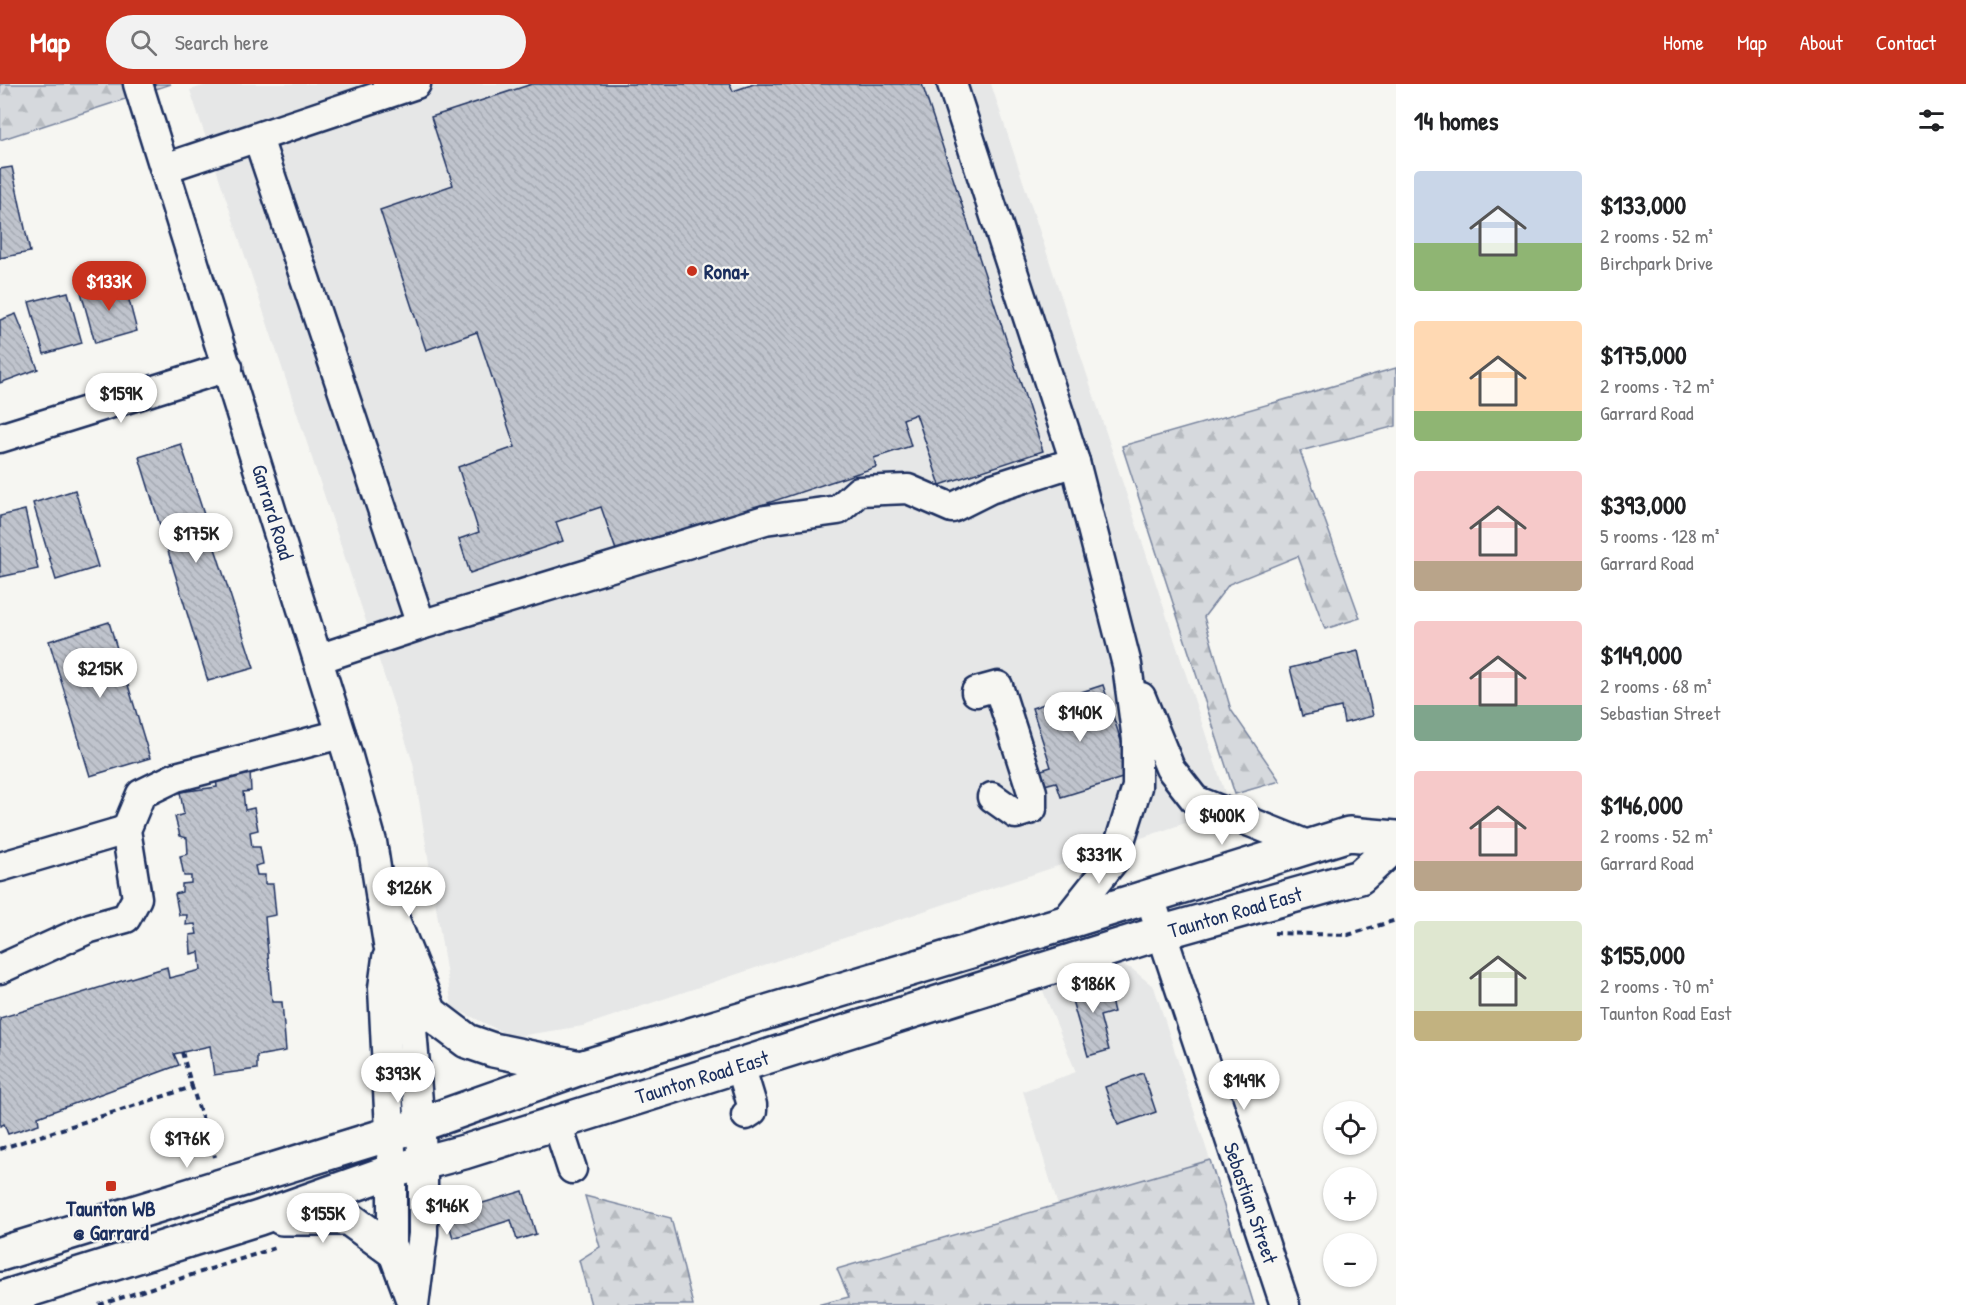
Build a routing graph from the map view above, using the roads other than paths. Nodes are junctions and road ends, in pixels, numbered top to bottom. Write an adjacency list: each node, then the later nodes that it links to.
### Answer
1 (138, 84): 5 (street, Garrard Road)
2 (416, 84): 4 (street)
3 (952, 84): 8 (street)
4 (258, 138): 5 (street); 9 (street)
5 (165, 168): 6 (street, Garrard Road)
6 (228, 368): 7 (street); 10 (street, Garrard Road)
7 (0, 438)
8 (1075, 462): 9 (street); 11 (street)
9 (421, 625): 10 (street)
10 (318, 659): 13 (street, Garrard Road)
11 (1127, 665): 18 (street); 22 (street)
12 (976, 692): 14 (street)
13 (341, 734): 15 (street); 21 (street, Garrard Road)
14 (992, 797)
15 (126, 830): 19 (street); 24 (street)
16 (1396, 838): 18 (main road, Taunton Road East)
17 (1396, 844): 23 (main road, Taunton Road East)
18 (1310, 846): 20 (main road, Taunton Road East)
19 (0, 867)
20 (1149, 895): 22 (main road, Taunton Road East); 23 (street, Sebastian Street)
21 (383, 897): 26 (main road); 29 (street, Garrard Road)
22 (1064, 923): 26 (main road, Taunton Road East)
23 (1160, 933): 25 (main road, Taunton Road East); 38 (street, Sebastian Street)
24 (0, 969)
25 (740, 1065): 27 (street); 28 (main road, Taunton Road East)
26 (580, 1068): 29 (main road, Taunton Road East)
27 (746, 1115)
28 (557, 1123): 30 (main road, Taunton Road East); 31 (street)
29 (404, 1129): 30 (street, Garrard Road); 32 (street, Garrard Road); 35 (main road, Taunton Road East)
30 (423, 1162): 32 (main road, Taunton Road East); 37 (street, Garrard Road)
31 (572, 1169)
32 (392, 1171): 33 (main road, Taunton Road East); 34 (street, Garrard Road)
33 (259, 1218): 34 (main road); 36 (main road, Taunton Road East)
34 (393, 1250): 37 (street, Garrard Road)
35 (0, 1254)
36 (0, 1299)
37 (413, 1305)
38 (1285, 1305)

